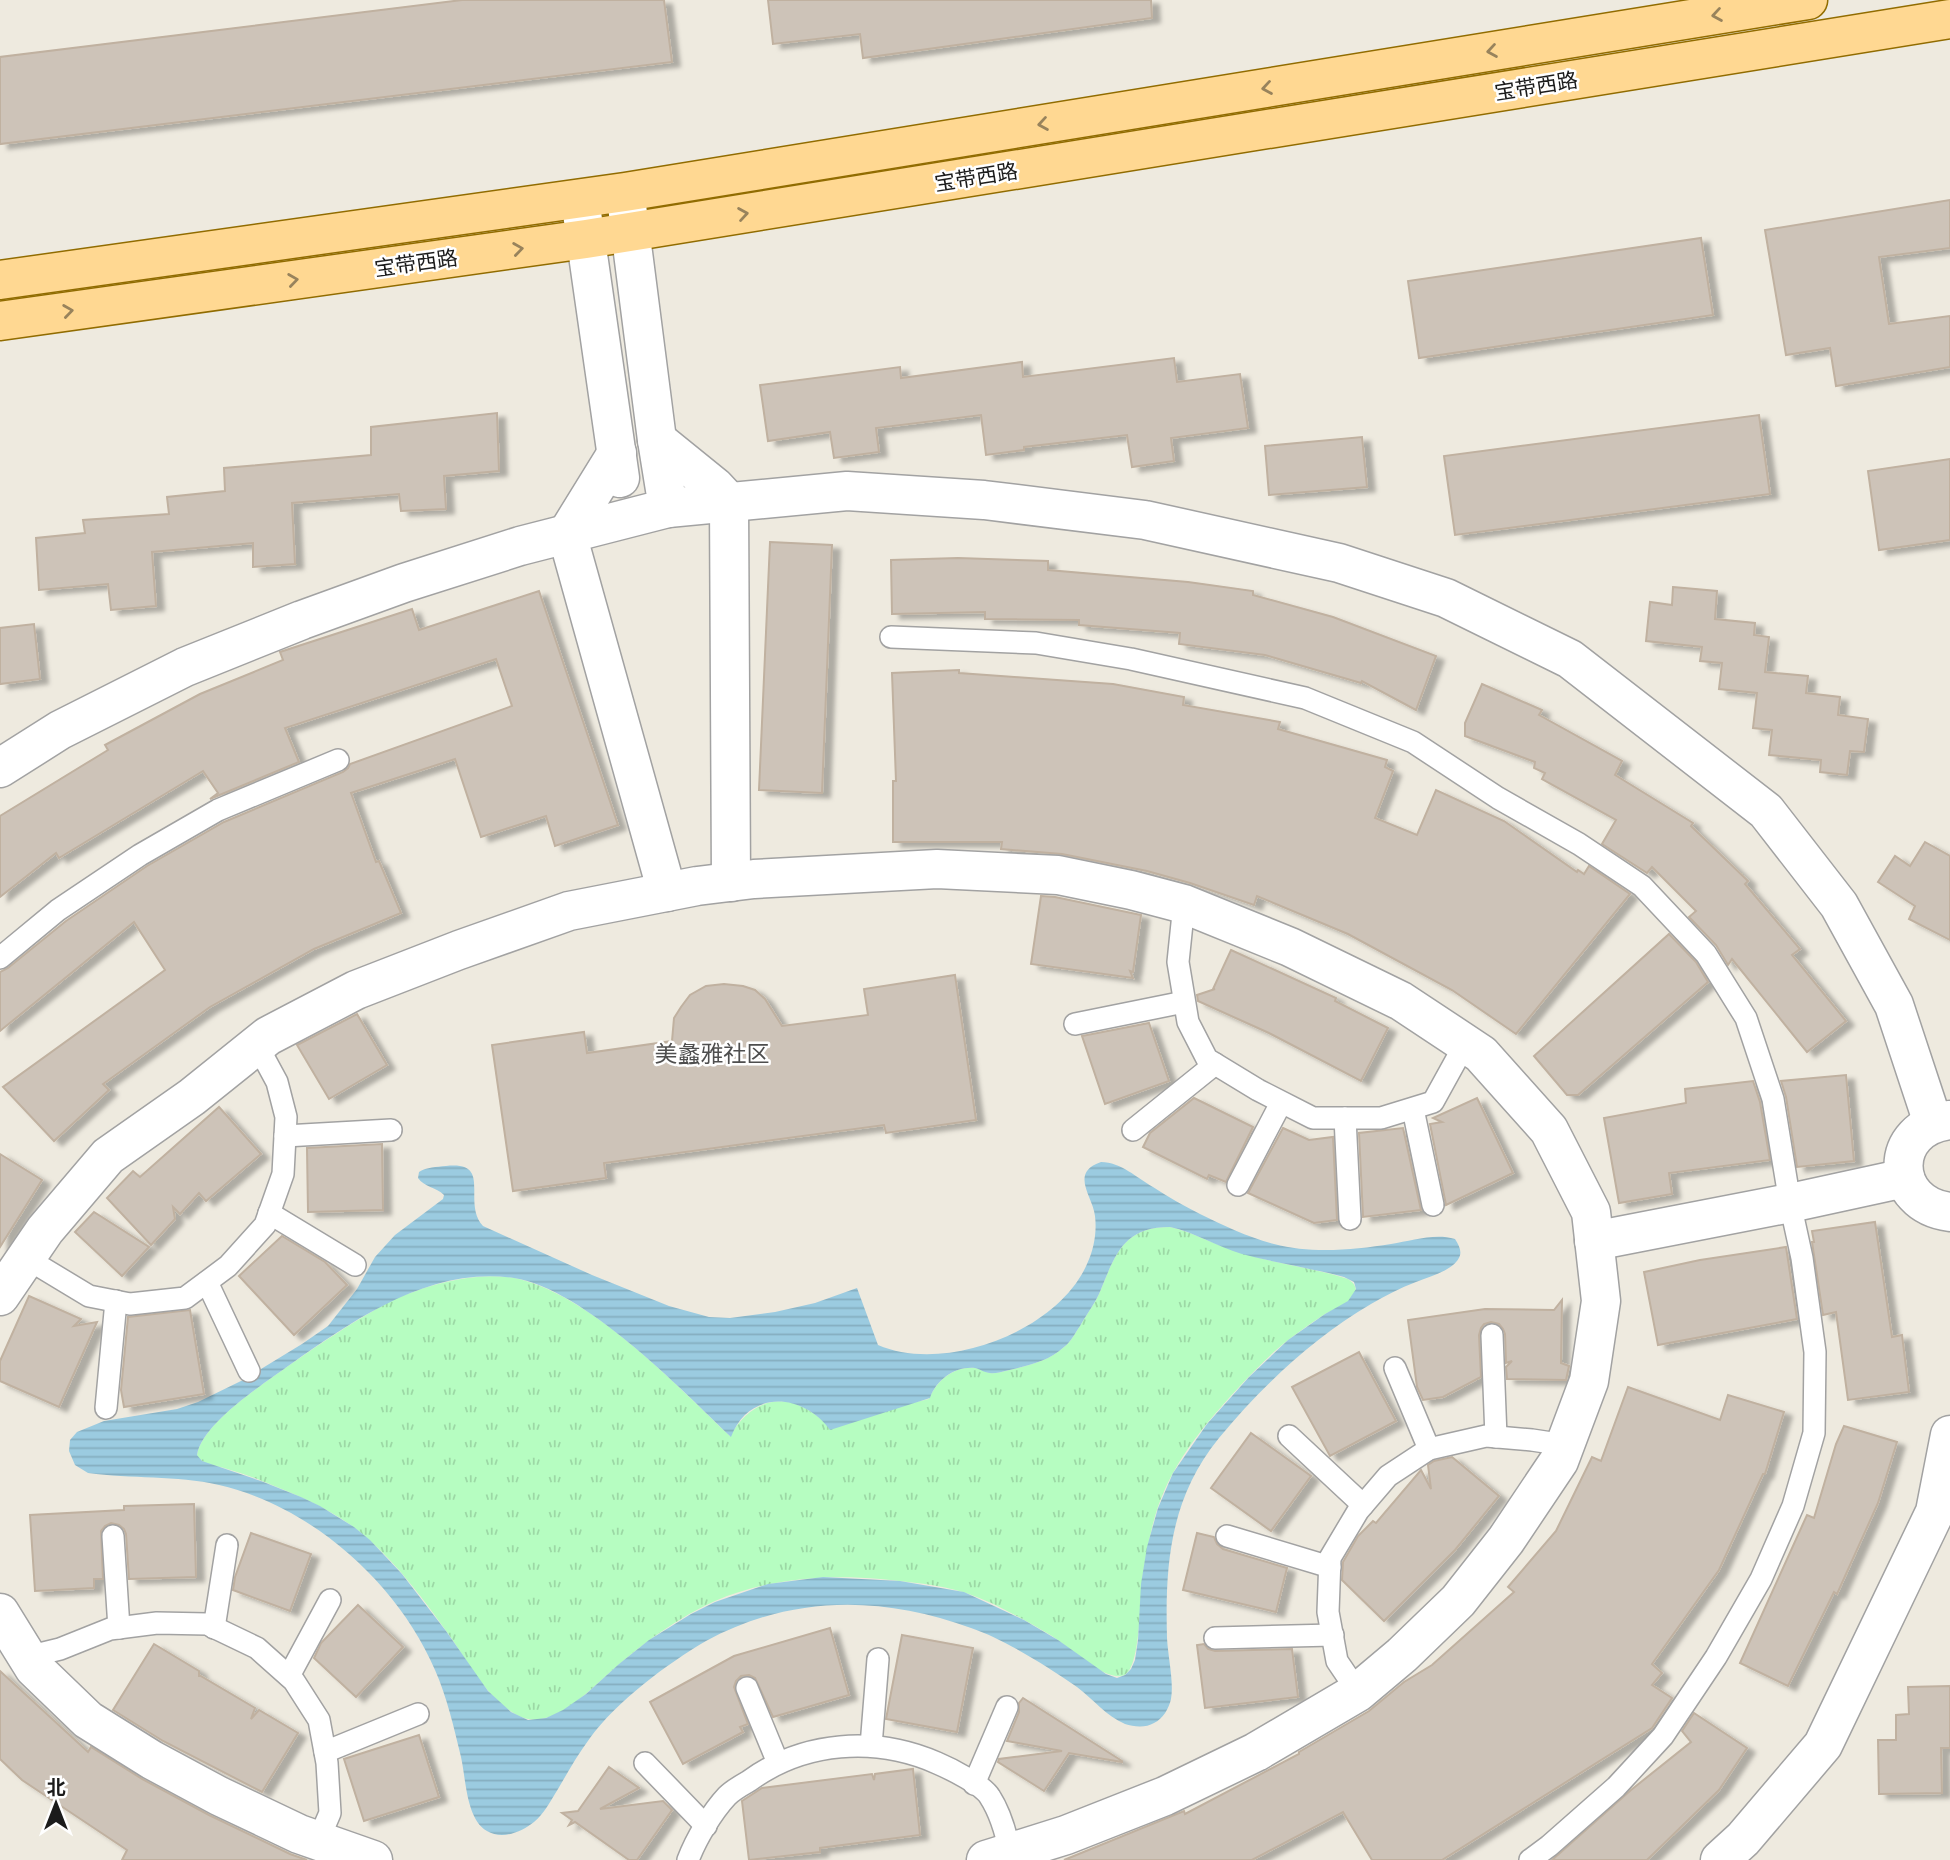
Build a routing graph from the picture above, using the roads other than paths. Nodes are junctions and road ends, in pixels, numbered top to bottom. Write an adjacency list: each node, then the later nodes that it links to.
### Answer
1 (1808, 0): 3 (main road, 宝带西路, one-way to 3)
2 (1950, 19): 5 (main road, 宝带西路, one-way to 2)
3 (625, 192): 4 (main road, 宝带西路); 5 (street)
4 (580, 199): 6 (street); 7 (main road, 宝带西路)
5 (631, 232): 6 (main road, 宝带西路); 9 (street)
6 (586, 239): 8 (main road, 宝带西路, one-way to 6); 10 (street)
7 (0, 280)
8 (0, 321)
9 (657, 440): 11 (street); 12 (street)
10 (617, 453): 13 (street); 14 (street)
11 (729, 502): 12 (street); 18 (street); 30 (street)
12 (668, 508): 13 (street)
13 (625, 519): 14 (street)
14 (567, 534): 17 (street); 19 (street)
15 (891, 637): 36 (lane)
16 (338, 760): 21 (lane)
17 (0, 768)
18 (731, 882): 19 (street); 20 (street)
19 (667, 892): 25 (street)
20 (1184, 904): 22 (lane); 24 (street)
21 (0, 958)
22 (1184, 1002): 23 (lane); 26 (lane)
23 (1075, 1024)
24 (1465, 1044): 28 (lane); 41 (street)
25 (257, 1045): 33 (lane); 42 (street)
26 (1215, 1064): 27 (lane); 32 (lane)
27 (1281, 1102): 29 (lane); 35 (lane)
28 (1413, 1109): 29 (lane); 37 (lane)
29 (1345, 1118): 40 (lane)
30 (1941, 1122): 34 (street)
31 (391, 1130): 33 (lane)
32 (1133, 1130)
33 (285, 1136): 39 (lane)
34 (1905, 1178): 36 (street); 38 (street)
35 (1238, 1185)
36 (1790, 1203): 41 (street); 84 (lane)
37 (1433, 1205)
38 (1950, 1212)
39 (269, 1213): 43 (lane); 44 (lane)
40 (1350, 1219)
41 (1594, 1241): 54 (street)
42 (26, 1258): 45 (street); 46 (lane)
43 (355, 1265)
44 (208, 1282): 46 (lane); 49 (lane)
45 (0, 1296)
46 (116, 1301): 50 (lane)
47 (1493, 1335): 53 (lane)
48 (1395, 1368): 55 (lane)
49 (249, 1371)
50 (106, 1408)
51 (1950, 1435): 85 (street)
52 (1289, 1436): 56 (lane)
53 (1496, 1437): 54 (lane); 55 (lane)
54 (1565, 1446): 71 (street)
55 (1429, 1449): 56 (lane)
56 (1363, 1505): 60 (lane)
57 (113, 1536): 63 (lane)
58 (1227, 1536): 60 (lane)
59 (227, 1545): 64 (lane)
60 (1330, 1567): 65 (lane)
61 (330, 1600): 69 (lane)
62 (0, 1614): 67 (street)
63 (119, 1628): 64 (lane); 67 (lane)
64 (214, 1628): 69 (lane)
65 (1332, 1635): 66 (lane); 71 (lane)
66 (1215, 1638)
67 (27, 1657): 80 (street)
68 (878, 1659): 74 (lane)
69 (289, 1676): 75 (lane)
70 (747, 1688): 77 (lane)
71 (1358, 1692): 81 (street)
72 (1007, 1707): 78 (lane)
73 (418, 1714): 75 (lane)
74 (871, 1746): 77 (lane); 78 (lane)
75 (325, 1752): 80 (lane)
76 (646, 1763): 79 (lane)
77 (778, 1763): 79 (lane)
78 (974, 1784): 81 (lane)
79 (706, 1826): 83 (lane)
80 (318, 1841): 82 (street)
81 (998, 1856)
82 (373, 1860)
83 (688, 1860)
84 (1530, 1860)
85 (1720, 1860)

